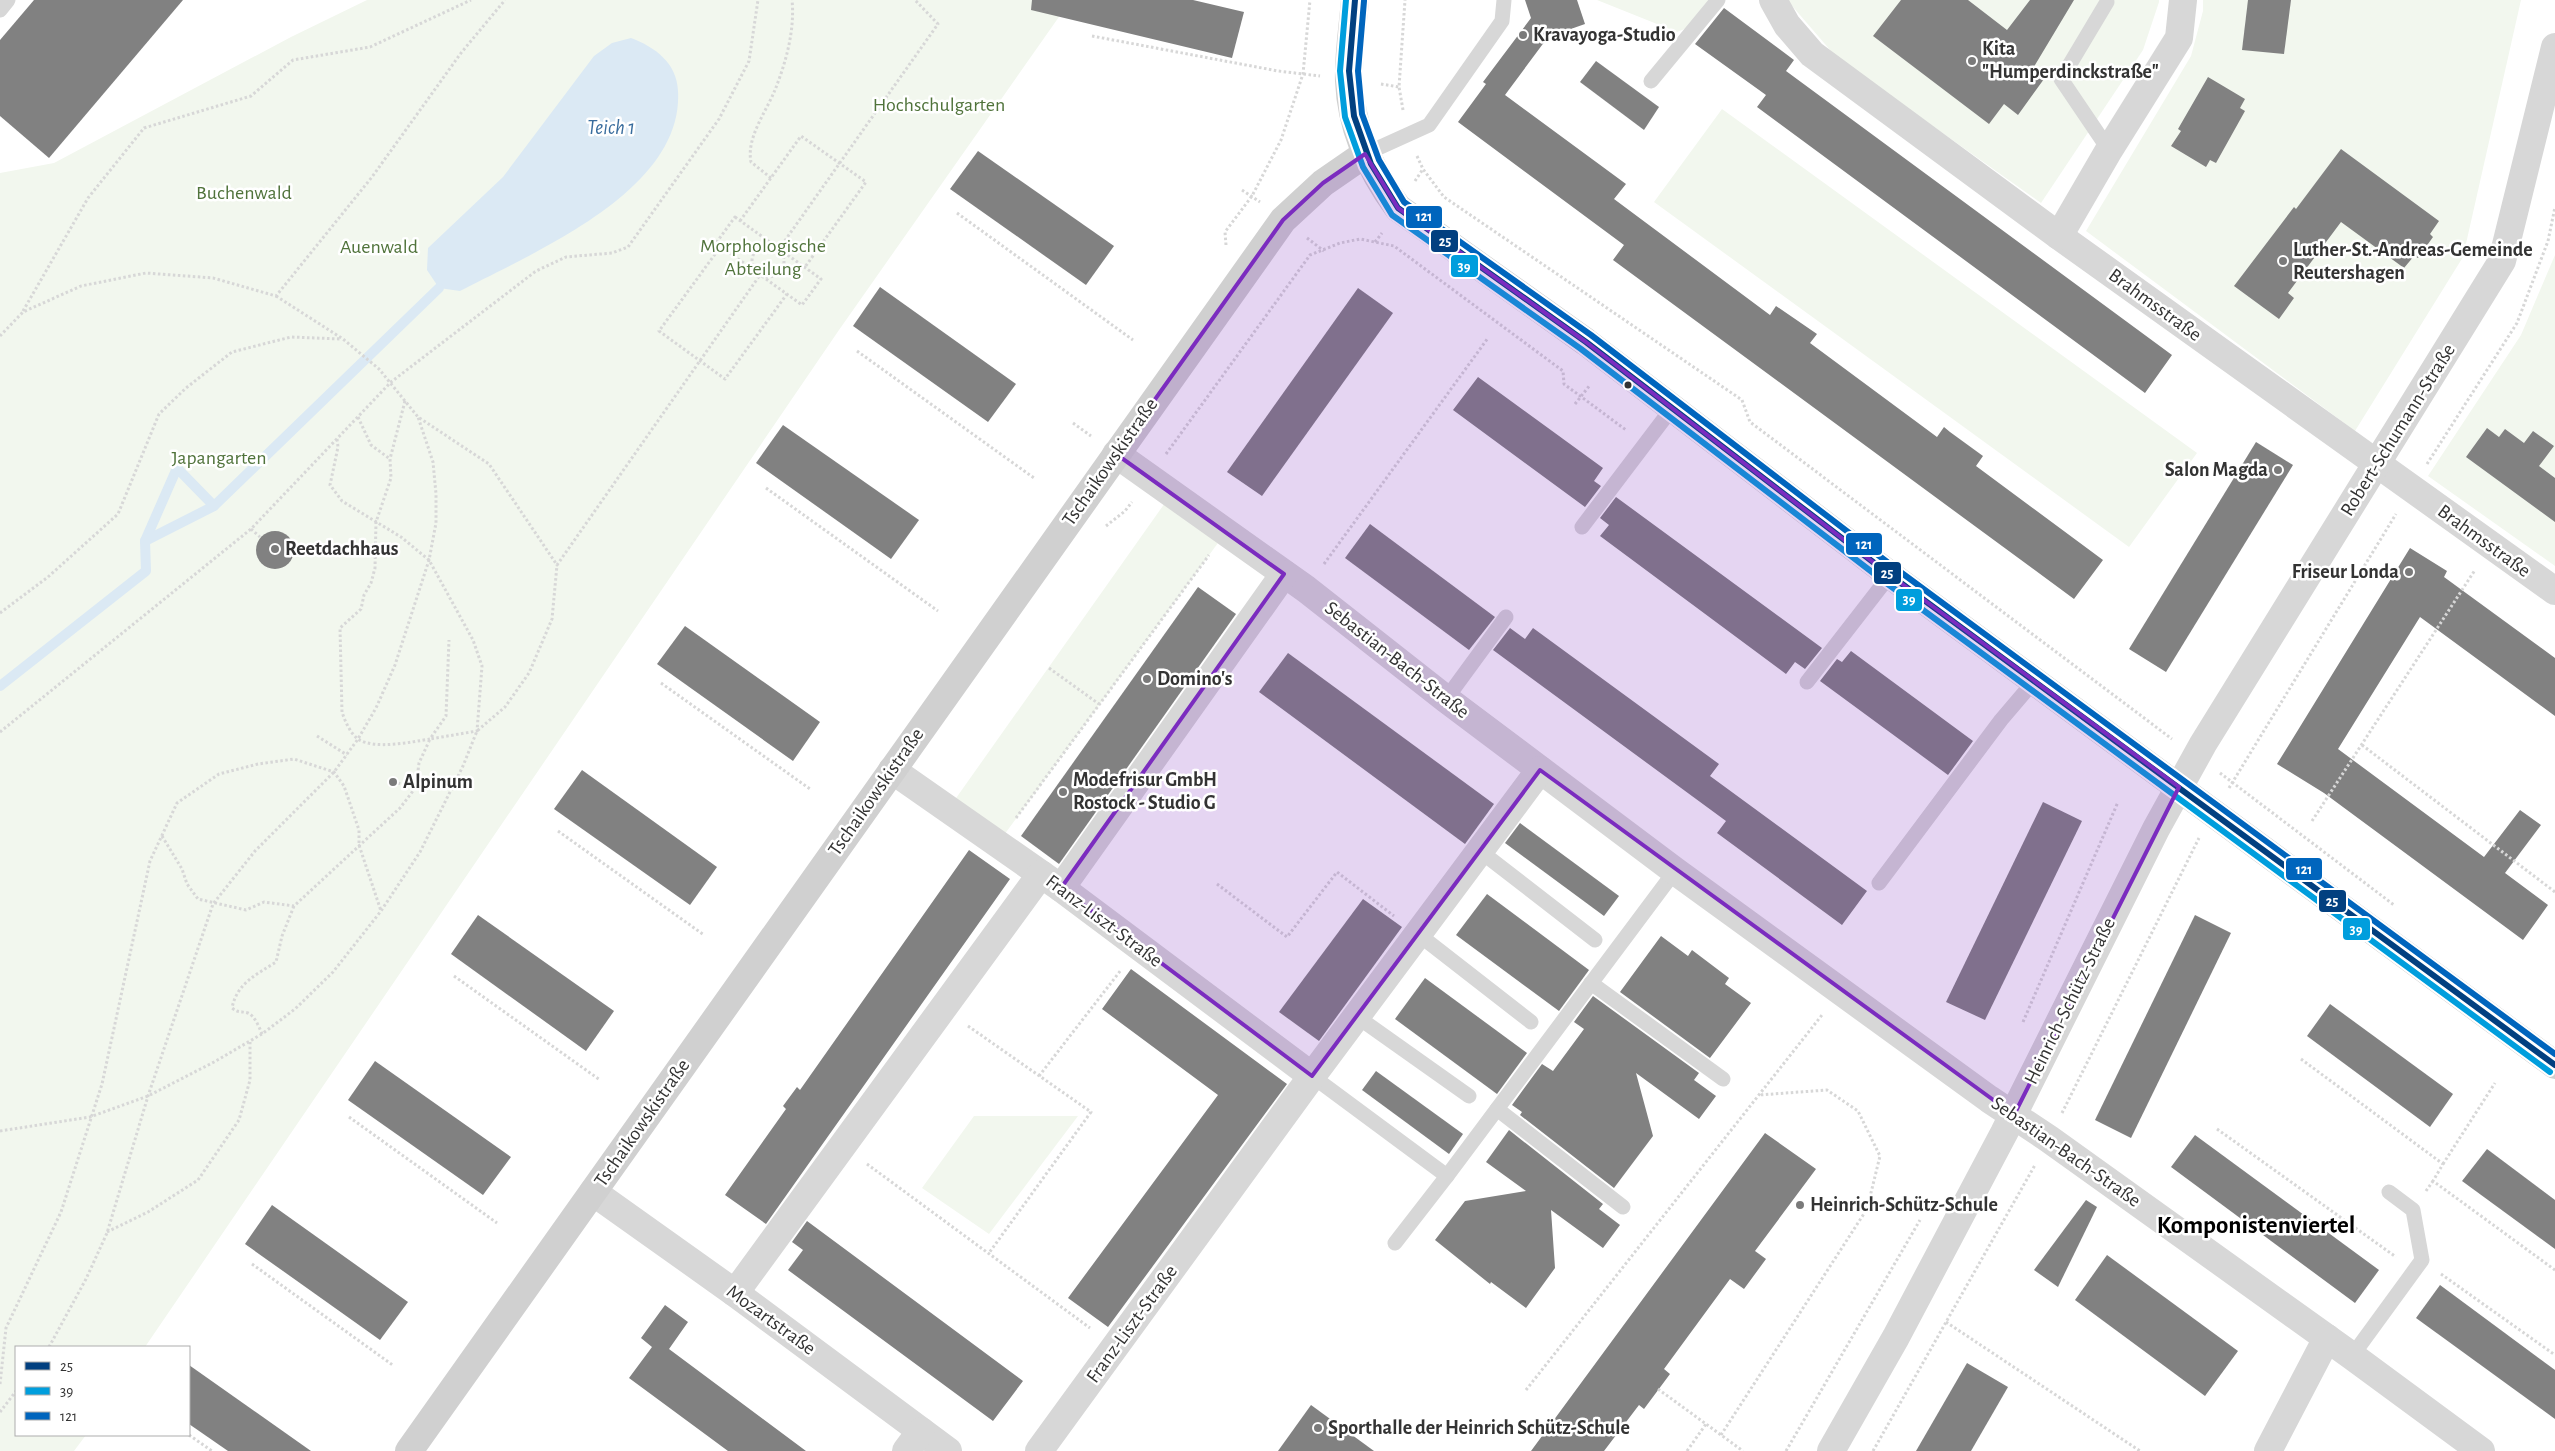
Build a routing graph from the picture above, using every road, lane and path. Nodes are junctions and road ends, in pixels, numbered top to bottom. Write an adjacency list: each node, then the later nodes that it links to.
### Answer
1 (8, 0): 15 (lane)
2 (471, 0): 39 (path)
3 (504, 0): 38 (path)
4 (758, 0): 46 (path)
5 (792, 0): 25 (path)
6 (916, 0): 23 (path)
7 (1310, 0): 18 (path)
8 (1355, 0): 22 (street)
9 (1405, 0): 20 (path)
10 (1504, 0): 20 (lane, Tschaikowskistraße)
11 (1718, 0): 19 (lane)
12 (1773, 0): 30 (street, Brahmsstraße)
13 (2183, 0): 21 (street)
14 (2106, 2): 21 (lane)
15 (0, 10)
16 (1092, 36): 18 (path)
17 (2555, 47): 58 (street, Robert-Schumann-Straße)
18 (1303, 74): 27 (path)
19 (1651, 81)
20 (1408, 135): 22 (lane, Tschaikowskistraße)
21 (2109, 150): 30 (street)
22 (1365, 154): 50 (street); 56 (street, Tschaikowskistraße)
23 (840, 163): 25 (path); 34 (path); 35 (path)
24 (1423, 169): 91 (path)
25 (771, 178): 29 (path)
26 (1242, 190): 27 (path)
27 (1252, 196): 33 (path)
28 (957, 213): 43 (path)
29 (740, 220): 32 (path); 34 (path)
30 (2058, 236): 58 (street, Brahmsstraße)
31 (1375, 242): 59 (path)
32 (721, 246): 36 (path); 45 (path)
33 (1226, 247)
34 (779, 249): 35 (path); 36 (path); 36 (path)
35 (805, 267): 37 (path)
36 (760, 275): 37 (path); 45 (path)
37 (787, 294): 45 (path)
38 (276, 296): 39 (path); 42 (path)
39 (23, 312): 40 (path)
40 (0, 336)
41 (1488, 338): 72 (path)
42 (343, 339): 46 (path); 75 (path)
43 (1133, 340)
44 (857, 350): 60 (path)
45 (699, 360): 69 (path)
46 (391, 382): 48 (path); 51 (path)
47 (1590, 385): 49 (path)
48 (406, 400): 52 (path); 57 (path)
49 (1575, 404)
50 (1673, 408): 63 (lane); 71 (street)
51 (358, 417): 55 (path); 57 (path)
52 (418, 417): 68 (path); 69 (path)
53 (1073, 424): 54 (path)
54 (1090, 435)
55 (337, 439): 62 (path); 64 (path)
56 (1116, 454): 59 (street, Sebastian-Bach-Straße); 92 (street, Tschaikowskistraße)
57 (390, 459): 62 (path)
58 (2377, 464): 67 (street, Brahmsstraße); 91 (street, Robert-Schumann-Straße)
59 (1149, 477): 65 (street, Sebastian-Bach-Straße)
60 (1034, 478)
61 (766, 488): 74 (path)
62 (376, 522): 68 (path); 87 (path)
63 (1582, 528)
64 (252, 529): 66 (path); 85 (path)
65 (1226, 532): 70 (street, Sebastian-Bach-Straße); 83 (path)
66 (260, 537)
67 (2490, 545): 73 (street, Brahmsstraße); 89 (path)
68 (429, 560): 84 (path); 87 (path)
69 (557, 565): 84 (path)
70 (1284, 574): 72 (street, Sebastian-Bach-Straße); 107 (street)
71 (1890, 575): 79 (street); 80 (lane)
72 (1306, 589): 82 (street, Sebastian-Bach-Straße)
73 (2555, 591)
74 (938, 611)
75 (0, 613)
76 (1506, 617): 82 (lane)
77 (449, 640): 88 (path)
78 (1049, 668): 83 (path)
79 (2035, 680): 97 (street); 108 (lane)
80 (1807, 682)
81 (661, 683): 98 (path)
82 (1446, 699): 93 (street, Sebastian-Bach-Straße)
83 (1099, 704): 103 (path)
84 (477, 731): 88 (path); 114 (path)
85 (0, 732)
86 (317, 736): 90 (path)
87 (358, 739): 88 (path); 90 (path)
88 (430, 739): 96 (path)
89 (2362, 745): 100 (path); 110 (path)
90 (347, 755): 94 (path)
91 (2196, 757): 97 (street, Robert-Schumann-Straße); 113 (path)
92 (892, 770): 103 (street, Franz-Liszt-Straße); 147 (street, Tschaikowskistraße)
93 (1540, 770): 105 (street, Franz-Liszt-Straße); 106 (street, Sebastian-Bach-Straße)
94 (334, 772): 102 (path); 104 (path); 111 (path)
95 (393, 782): 96 (path)
96 (416, 787): 104 (path)
97 (2179, 787): 129 (street); 139 (street, Heinrich-Schütz-Straße)
98 (810, 789)
99 (2118, 802): 125 (path)
100 (2312, 821)
101 (558, 831): 116 (path)
102 (162, 835): 111 (path); 140 (path)
103 (998, 843): 107 (street, Franz-Liszt-Straße)
104 (359, 845): 112 (path); 114 (path)
105 (1480, 851): 115 (street, Franz-Liszt-Straße); 117 (lane)
106 (1675, 871): 120 (lane); 121 (street, Sebastian-Bach-Straße)
107 (1051, 881): 118 (street, Franz-Liszt-Straße); 122 (street)
108 (1879, 883)
109 (1217, 884): 115 (path)
110 (2555, 892)
111 (214, 904): 112 (path); 136 (path)
112 (294, 906): 126 (path)
113 (2398, 908)
114 (381, 911): 126 (path)
115 (1418, 934): 123 (street, Franz-Liszt-Straße); 124 (lane)
116 (704, 935)
117 (1595, 940)
118 (1139, 947): 130 (path); 131 (street, Franz-Liszt-Straße)
119 (454, 976): 133 (path)
120 (1592, 983): 132 (lane); 138 (lane)
121 (1840, 990): 135 (path); 139 (street, Sebastian-Bach-Straße)
122 (943, 1009): 130 (path); 144 (street)
123 (1356, 1016): 131 (street, Franz-Liszt-Straße); 137 (lane)
124 (1531, 1022)
125 (2020, 1027)
126 (262, 1034): 127 (path)
127 (250, 1042): 136 (path); 152 (path)
128 (2300, 1059): 145 (path)
129 (2555, 1065)
130 (1039, 1076): 154 (path)
131 (1312, 1076): 146 (lane); 162 (street, Franz-Liszt-Straße)
132 (1723, 1079)
133 (600, 1080)
134 (2495, 1083): 145 (path)
135 (1759, 1095): 168 (path); 173 (path)
136 (148, 1096): 140 (path); 152 (path)
137 (1469, 1096)
138 (1497, 1109): 146 (lane); 149 (lane)
139 (2014, 1115): 160 (street, Sebastian-Bach-Straße); 182 (street, Heinrich-Schütz-Straße)
140 (90, 1117): 143 (path); 166 (path)
141 (349, 1117): 151 (path)
142 (2217, 1129): 155 (path)
143 (0, 1131)
144 (842, 1146): 154 (path); 158 (street)
145 (2443, 1164): 157 (path)
146 (1448, 1176): 153 (lane)
147 (593, 1192): 158 (street, Mozartstraße); 176 (street, Tschaikowskistraße)
148 (2389, 1192): 155 (lane)
149 (1623, 1207)
150 (1921, 1219): 181 (path)
151 (497, 1223)
152 (106, 1233): 161 (path)
153 (1395, 1243)
154 (989, 1253): 162 (path)
155 (2422, 1260): 163 (path); 164 (lane)
156 (252, 1264): 165 (path)
157 (2555, 1270)
158 (735, 1293): 174 (street, Mozartstraße)
159 (1946, 1322): 183 (path)
160 (2327, 1338): 164 (street, Sebastian-Bach-Straße); 184 (street)
161 (50, 1346)
162 (1115, 1346): 178 (street, Franz-Liszt-Straße)
163 (2555, 1355)
164 (2352, 1356): 185 (street, Sebastian-Bach-Straße)
165 (394, 1366)
166 (0, 1384)
167 (1658, 1389): 171 (path)
168 (1526, 1390)
169 (15, 1392): 170 (path)
170 (0, 1412)
171 (1706, 1424): 173 (path); 179 (path)
172 (190, 1435): 175 (path)
173 (1722, 1435): 180 (path)
174 (914, 1441): 177 (street, Mozartstraße)
175 (212, 1451)
176 (410, 1451)
177 (948, 1451)
178 (1039, 1451)
179 (1687, 1451)
180 (1743, 1451)
181 (1786, 1451)
182 (1832, 1451)
183 (2140, 1451)
184 (2268, 1451)
185 (2481, 1451)

